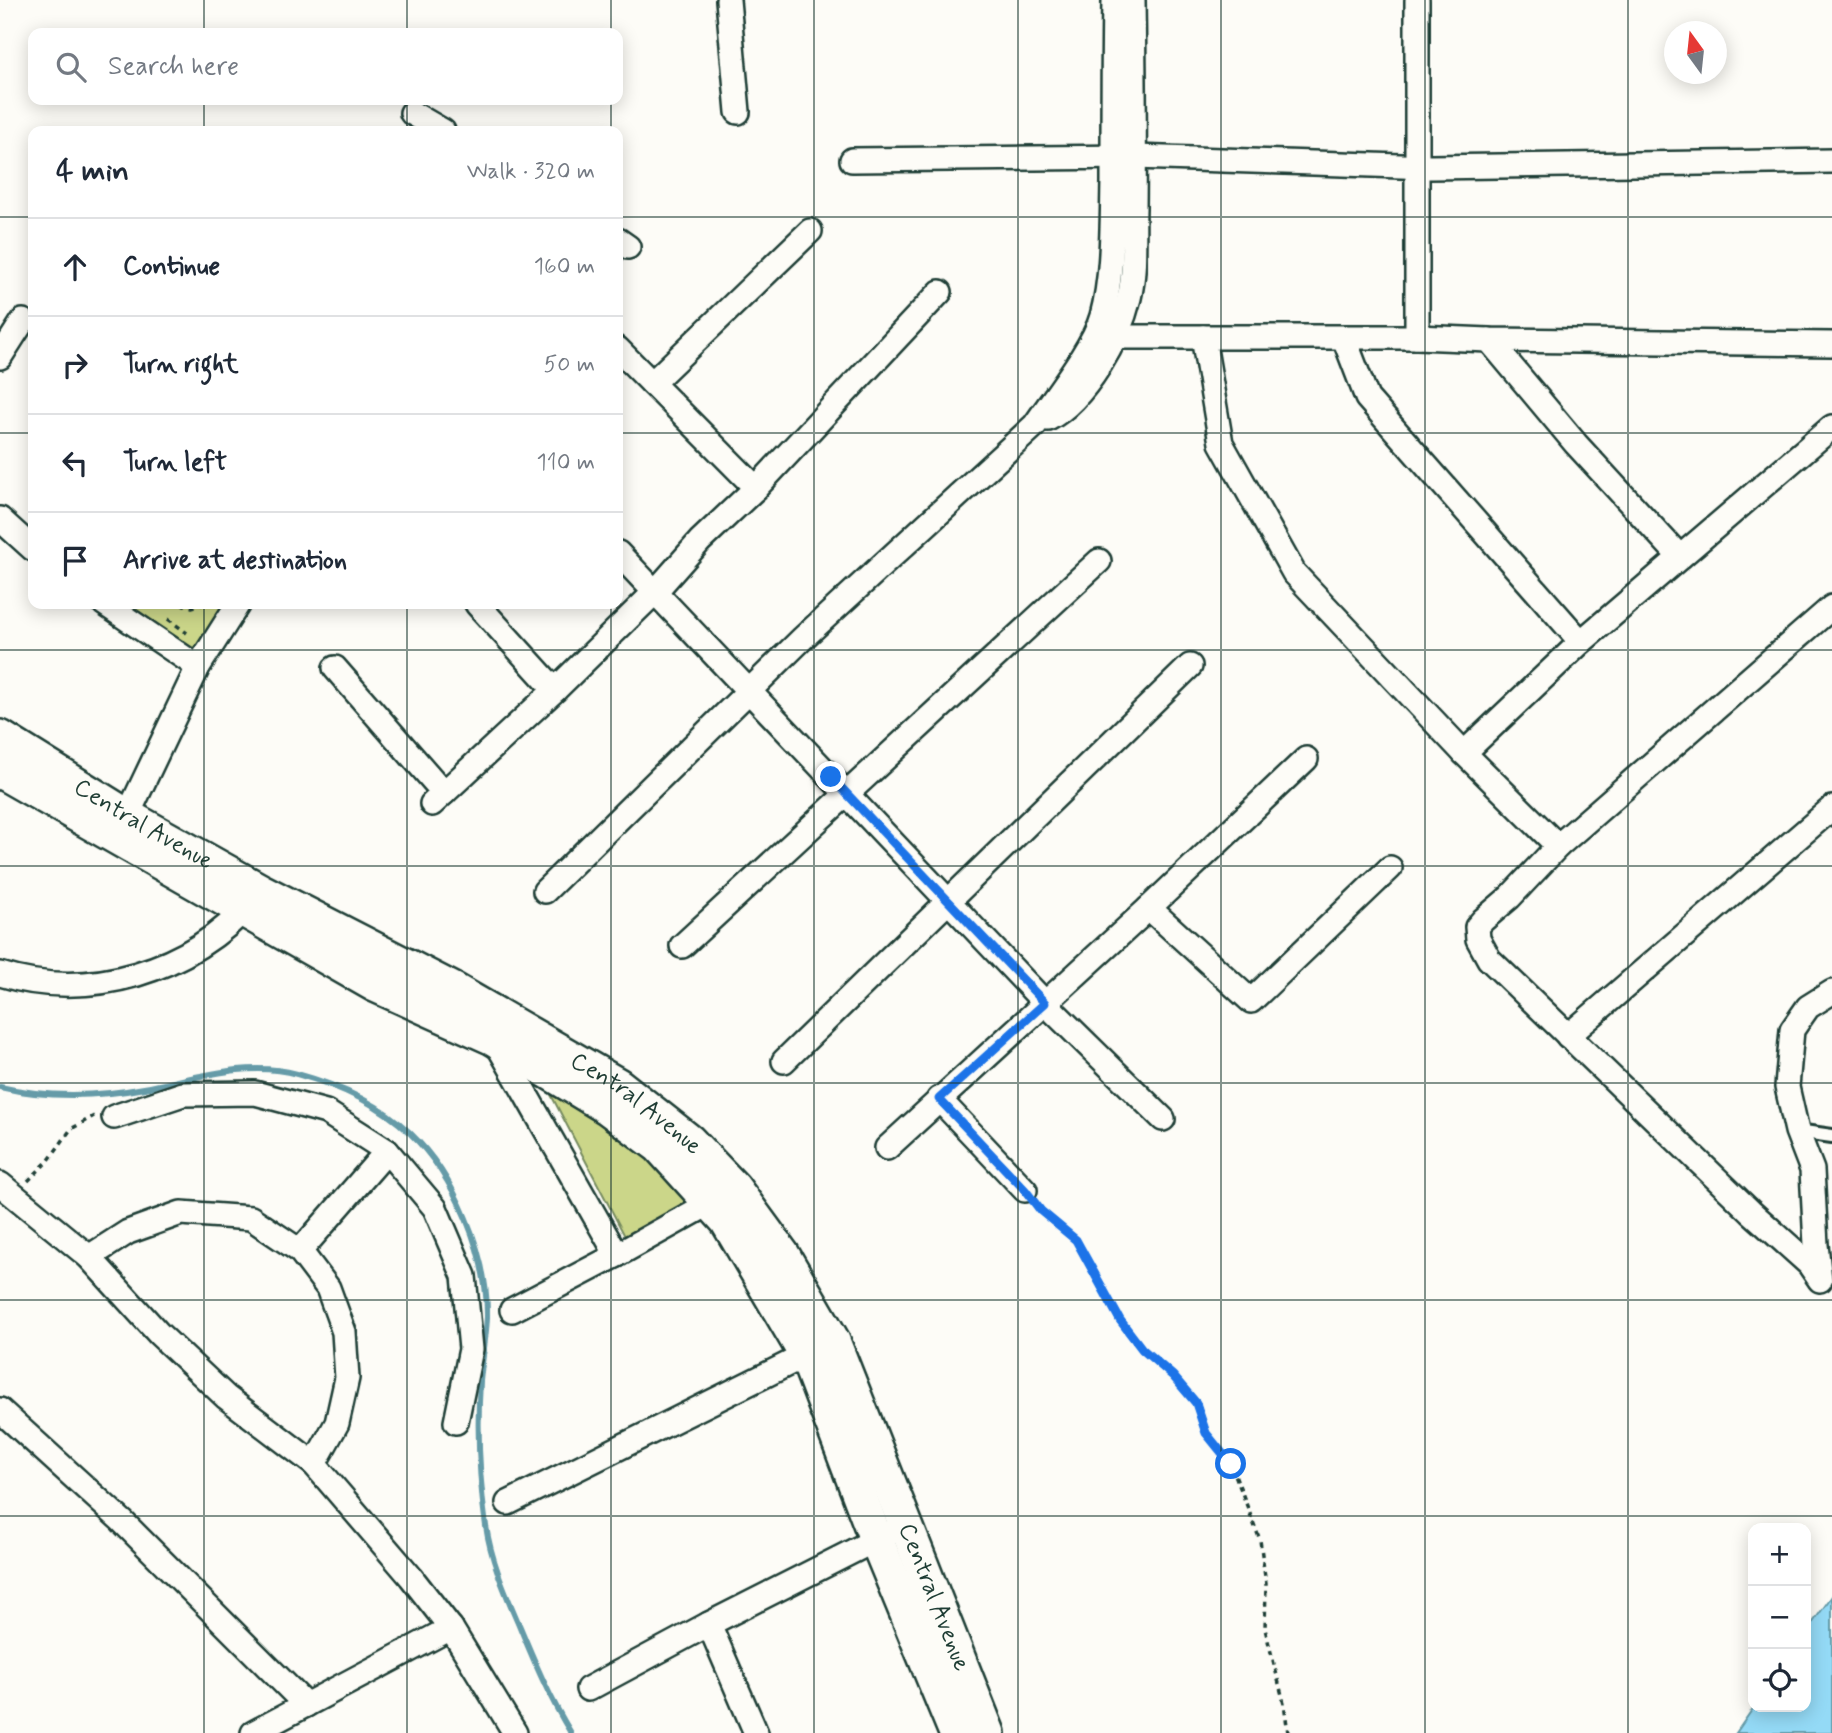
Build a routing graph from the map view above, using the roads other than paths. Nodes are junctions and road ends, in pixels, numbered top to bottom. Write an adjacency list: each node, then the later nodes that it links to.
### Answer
1 (728, 0): 6 (street)
2 (1114, 0): 8 (street)
3 (1133, 0): 8 (street)
4 (1417, 0): 11 (street)
5 (412, 113): 7 (street)
6 (737, 113)
7 (434, 126)
8 (1124, 157): 9 (street); 11 (street); 15 (street); 24 (street)
9 (852, 160)
10 (1832, 161): 11 (street)
11 (1417, 167): 17 (street)
12 (810, 231): 23 (street)
13 (940, 292): 26 (street)
14 (23, 321): 22 (street)
15 (1117, 337): 16 (street); 24 (street)
16 (1203, 337): 18 (street); 44 (street)
17 (1417, 337): 18 (street); 19 (street)
18 (1344, 338): 37 (street)
19 (1489, 340): 20 (street); 29 (street)
20 (1832, 344)
21 (623, 354): 23 (street)
22 (0, 357)
23 (652, 383): 26 (street)
24 (1035, 425): 42 (street)
25 (1832, 427): 29 (street)
26 (756, 488): 32 (street)
27 (0, 519): 28 (street)
28 (28, 544)
29 (1680, 557): 37 (street)
30 (623, 558): 32 (street)
31 (1099, 561): 47 (street)
32 (655, 592): 41 (street); 42 (street)
33 (1832, 607): 50 (street)
34 (112, 609): 39 (street)
35 (236, 609): 39 (street)
36 (482, 609): 41 (street)
37 (1581, 642): 44 (street)
38 (1190, 666): 54 (street)
39 (198, 667): 49 (street)
40 (335, 668): 41 (street)
41 (555, 690)
42 (749, 691): 47 (street); 52 (street)
43 (0, 737): 49 (street, Central Avenue)
44 (1464, 753): 50 (street)
45 (1306, 759): 55 (street)
46 (0, 771): 49 (street, Central Avenue)
47 (847, 794): 54 (street); 56 (street)
48 (1832, 808): 61 (street)
49 (121, 827): 53 (street, Central Avenue)
50 (1558, 845): 61 (street)
51 (1390, 868): 55 (street)
52 (545, 891)
53 (252, 901): 57 (street); 58 (street, Central Avenue); 62 (street, Central Avenue)
54 (948, 901): 60 (street); 63 (street)
55 (1149, 908): 60 (street)
56 (682, 946)
57 (0, 974)
58 (454, 990): 62 (street); 73 (street, Central Avenue)
59 (1832, 993): 67 (street)
60 (1045, 1003): 64 (street); 66 (street)
61 (1568, 1036): 77 (street)
62 (493, 1038): 73 (street, Central Avenue); 75 (street)
63 (785, 1061)
64 (939, 1099): 69 (street); 72 (street)
65 (114, 1117): 70 (street)
66 (1163, 1119)
67 (1797, 1131): 68 (lane); 77 (street)
68 (1832, 1136)
69 (887, 1148)
70 (387, 1151): 74 (street); 81 (street)
71 (8, 1189): 76 (street)
72 (1025, 1190)
73 (723, 1196): 75 (street); 79 (street, Central Avenue)
74 (300, 1251): 76 (street); 82 (street)
75 (617, 1255): 78 (street)
76 (89, 1257): 82 (street)
77 (1826, 1278)
78 (512, 1310)
79 (819, 1348): 83 (street); 84 (street, Central Avenue); 85 (street, Central Avenue)
80 (0, 1410): 89 (street)
81 (456, 1422)
82 (314, 1464): 87 (street)
83 (508, 1503)
84 (906, 1524): 85 (street); 94 (street, Central Avenue)
85 (876, 1539): 86 (street); 93 (street, Central Avenue)
86 (709, 1624): 88 (street); 92 (street)
87 (451, 1628): 89 (street); 91 (street)
88 (588, 1689)
89 (306, 1704): 90 (street)
90 (253, 1733)
91 (515, 1733)
92 (756, 1733)
93 (956, 1733)
94 (988, 1733)

